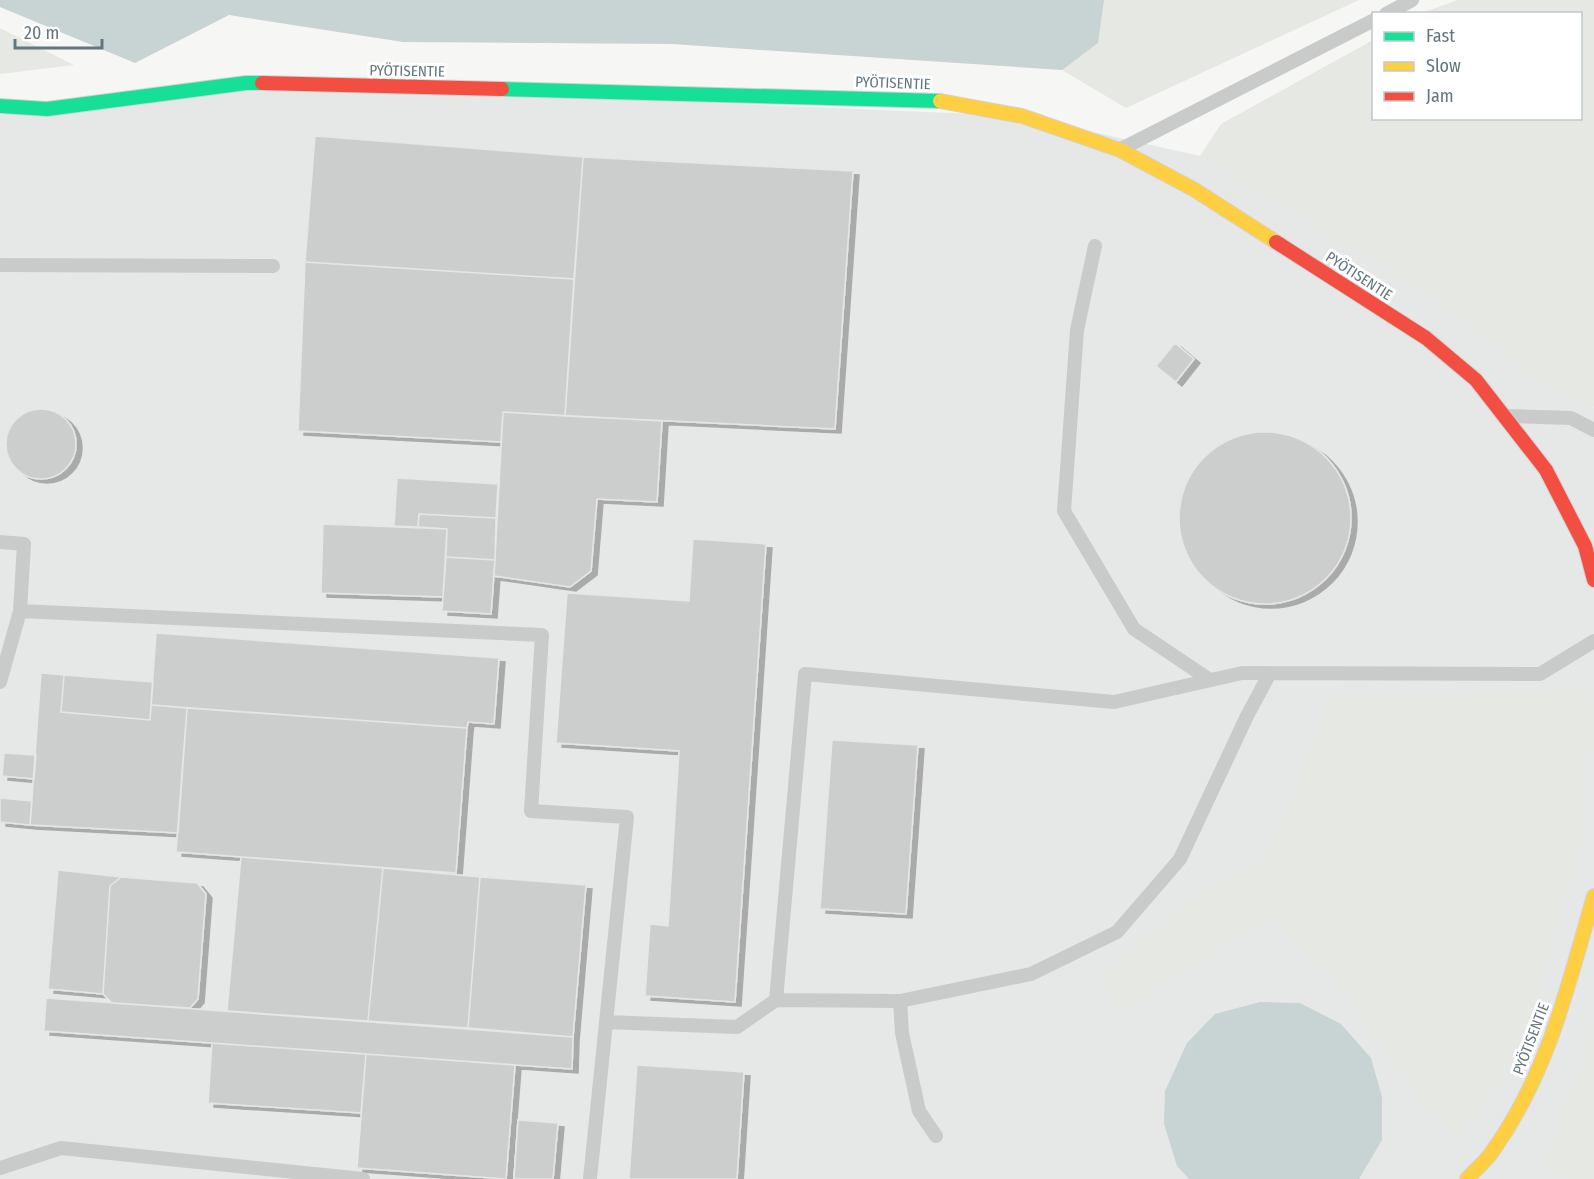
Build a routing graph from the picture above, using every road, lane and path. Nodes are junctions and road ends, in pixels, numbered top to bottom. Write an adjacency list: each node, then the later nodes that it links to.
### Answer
1 (1412, 0): 2 (lane)
2 (1390, 12)
3 (1372, 21): 5 (lane)
4 (0, 106): 5 (street, PYÖTISENTIE)
5 (1120, 150): 9 (street, PYÖTISENTIE)
6 (1095, 246): 16 (lane)
7 (0, 265): 8 (lane)
8 (273, 266)
9 (1505, 416): 10 (lane); 12 (street, PYÖTISENTIE)
10 (1594, 430)
11 (0, 542): 13 (lane)
12 (1594, 580)
13 (20, 611): 17 (lane); 21 (lane)
14 (1594, 641): 15 (lane)
15 (1270, 673): 16 (lane); 20 (lane)
16 (1210, 680): 19 (lane)
17 (0, 682)
18 (1594, 896): 26 (street, PYÖTISENTIE)
19 (776, 1000): 20 (lane); 21 (lane)
20 (900, 1001): 22 (lane)
21 (606, 1022): 25 (lane)
22 (936, 1136)
23 (0, 1168): 24 (lane)
24 (363, 1179)
25 (590, 1179)
26 (1467, 1179)

